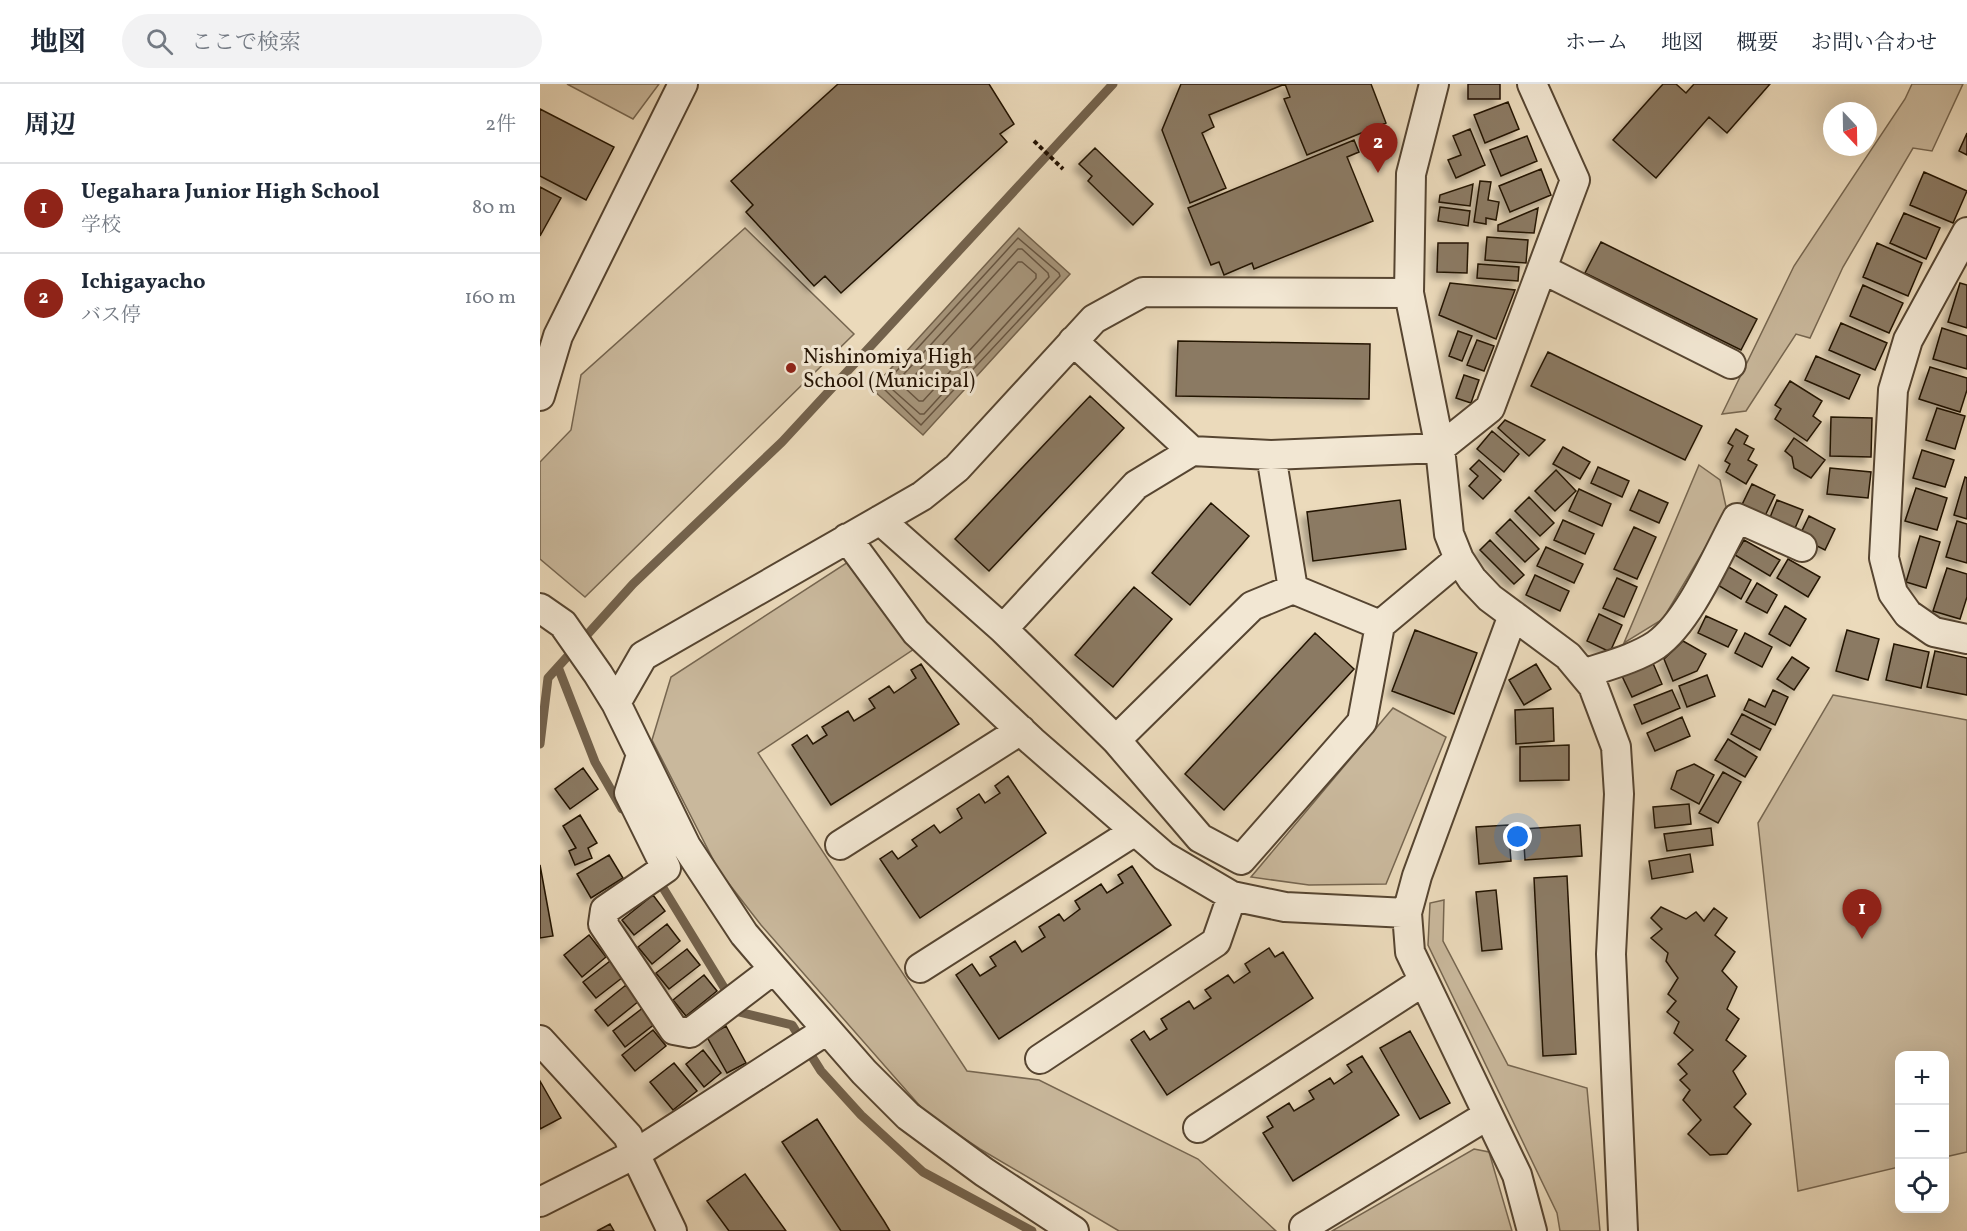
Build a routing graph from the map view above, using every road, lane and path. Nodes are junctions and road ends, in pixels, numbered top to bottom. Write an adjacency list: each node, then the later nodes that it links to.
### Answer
1 (683, 84): 11 (street)
2 (1434, 84): 8 (street)
3 (1532, 84): 7 (street)
4 (1034, 141): 5 (path)
5 (1063, 169)
6 (1967, 232): 24 (street)
7 (1542, 269): 10 (street); 12 (street)
8 (1409, 293): 9 (street); 12 (street)
9 (1073, 341): 13 (street); 15 (street)
10 (1731, 364)
11 (540, 396)
12 (1440, 448): 14 (street); 18 (street)
13 (1192, 451): 14 (street); 23 (street)
14 (1271, 454): 19 (street)
15 (880, 520): 16 (street); 23 (street)
16 (847, 538): 26 (street); 27 (street)
17 (1802, 547): 25 (street)
18 (1459, 559): 20 (street); 22 (street)
19 (1293, 589): 22 (street); 28 (street)
20 (1513, 615): 25 (street); 33 (street)
21 (551, 616): 26 (street)
22 (1380, 625): 28 (street)
23 (1003, 630): 28 (street)
24 (1967, 639)
25 (1583, 674): 48 (street)
26 (616, 702): 29 (street)
27 (1021, 730): 30 (street); 31 (street)
28 (1116, 740)
29 (641, 755): 35 (street); 35 (street)
30 (1135, 831): 32 (street); 34 (street)
31 (840, 844)
32 (1232, 896): 33 (street); 39 (street)
33 (1407, 913): 36 (street)
34 (920, 968)
35 (774, 969): 37 (street)
36 (1424, 981): 40 (street); 41 (street)
37 (827, 1030): 42 (street); 46 (street)
38 (540, 1040): 42 (street)
39 (1040, 1059)
40 (1488, 1115): 44 (street); 47 (street)
41 (1198, 1128)
42 (635, 1154): 43 (street); 45 (street)
43 (540, 1202)
44 (1304, 1227)
45 (672, 1231)
46 (1074, 1231)
47 (1532, 1231)
48 (1623, 1231)

